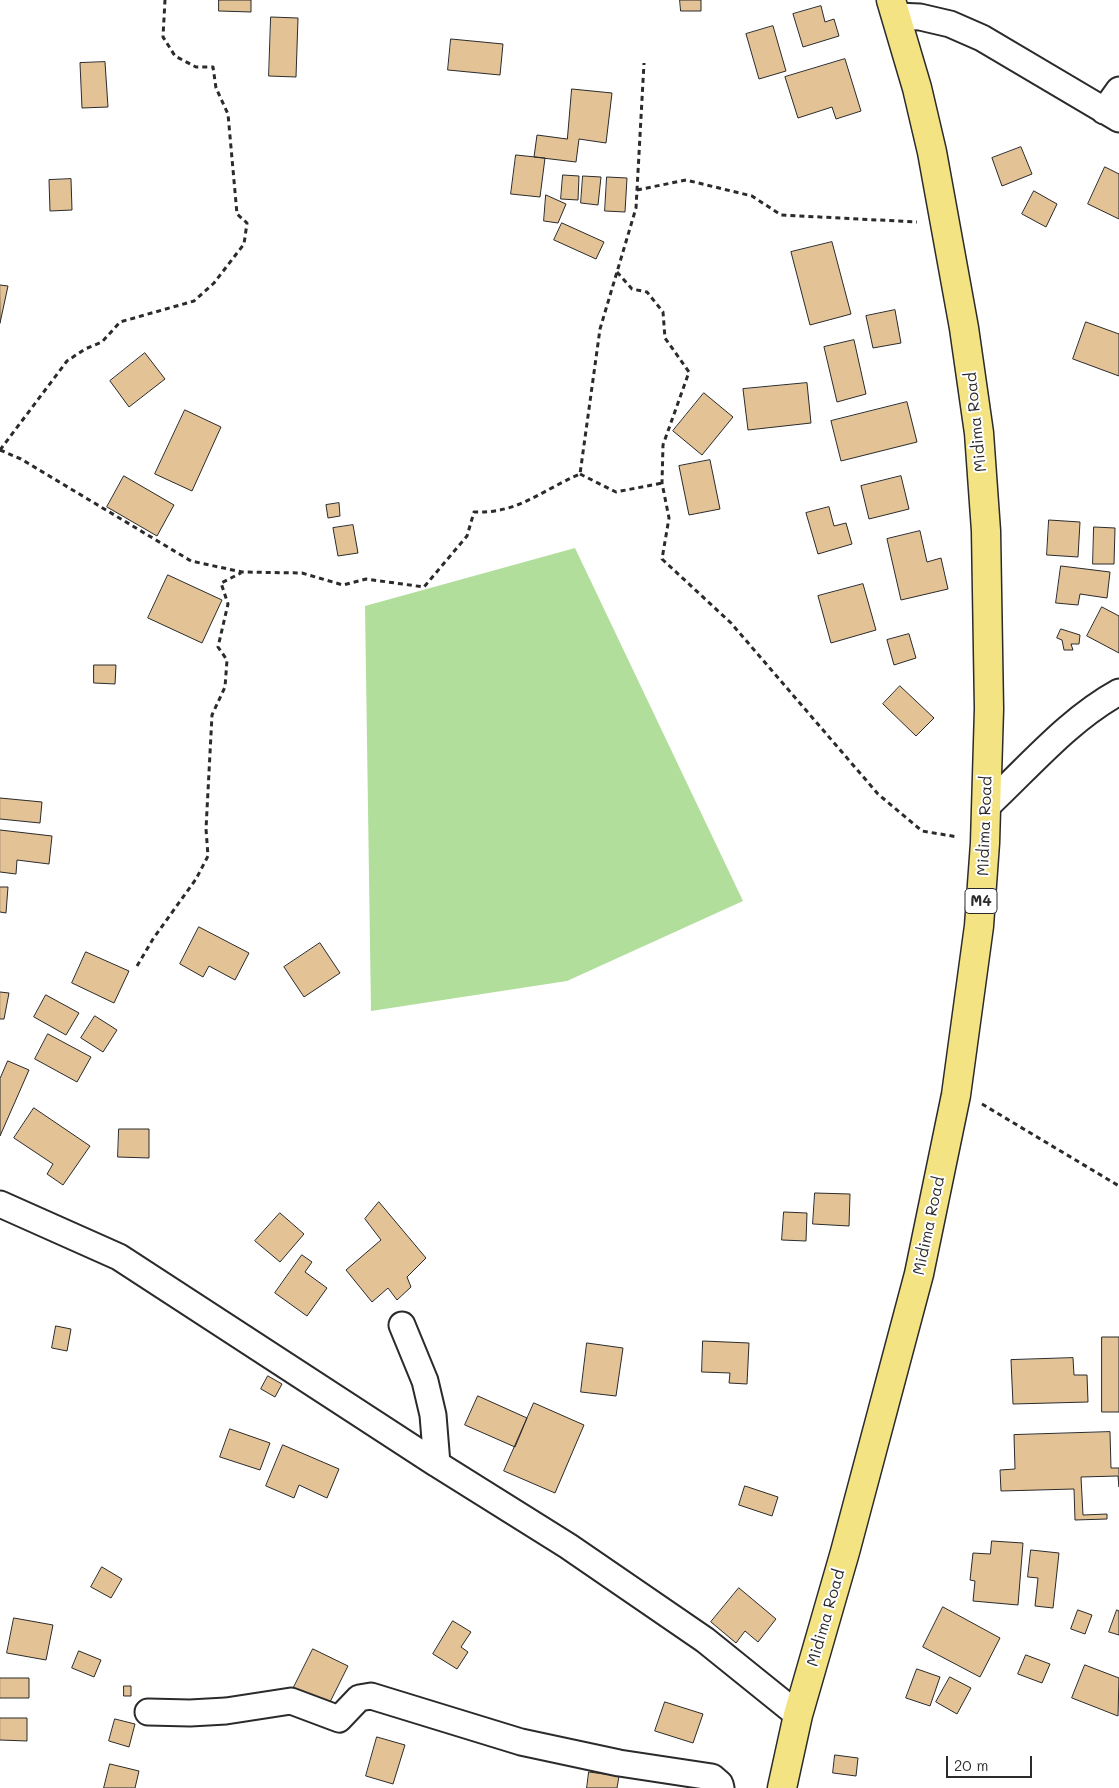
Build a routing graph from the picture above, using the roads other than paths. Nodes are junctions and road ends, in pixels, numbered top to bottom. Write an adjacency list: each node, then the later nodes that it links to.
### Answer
1 (893, 8): 3 (street); 5 (main road, Midima Road / M4)
2 (1119, 90): 3 (street)
3 (1111, 115)
4 (1119, 692): 5 (street)
5 (986, 807): 10 (main road, Midima Road / M4)
6 (0, 1204): 8 (street)
7 (402, 1325): 8 (street)
8 (438, 1464): 10 (street)
9 (148, 1712): 11 (street)
10 (798, 1715): 12 (main road, Midima Road / M4)
11 (721, 1788)
12 (782, 1788)

